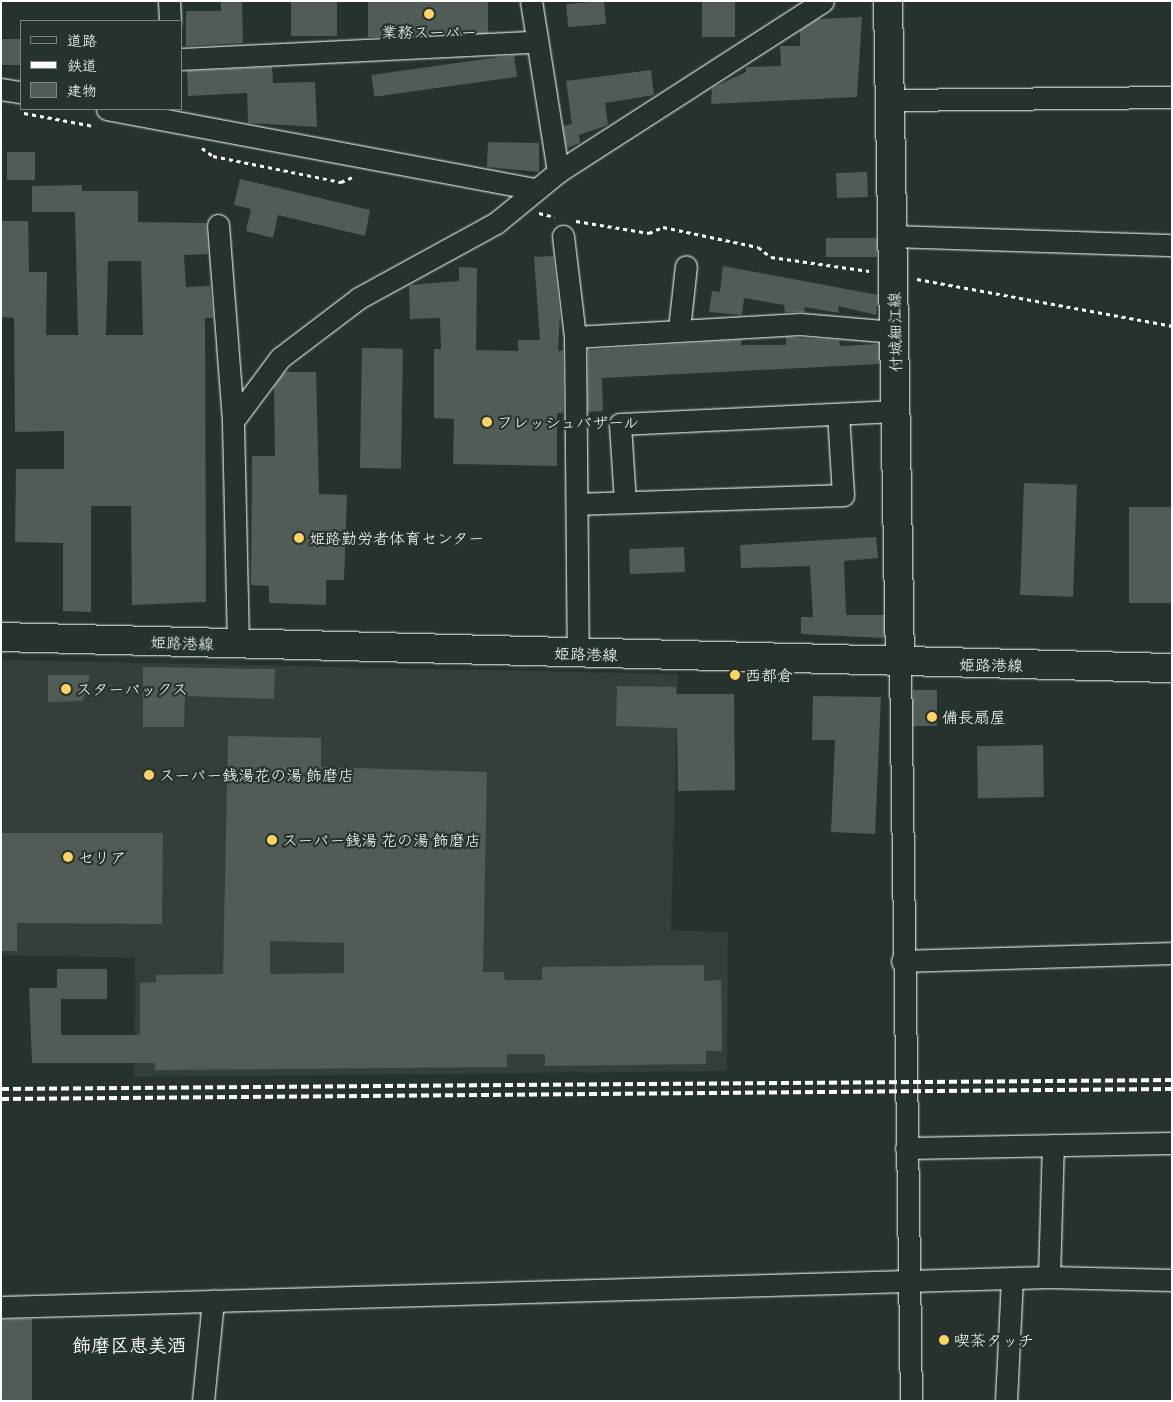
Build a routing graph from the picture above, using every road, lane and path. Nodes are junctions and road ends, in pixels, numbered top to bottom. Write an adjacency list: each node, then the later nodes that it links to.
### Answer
1 (169, 1): 5 (street)
2 (531, 1): 6 (street)
3 (823, 1): 14 (street)
4 (888, 1): 11 (main road, 付城細江線)
5 (170, 20)
6 (534, 42): 7 (street); 14 (street)
7 (182, 59)
8 (1, 89): 9 (street)
9 (20, 92)
10 (1172, 97): 11 (street)
11 (890, 100): 19 (main road, 付城細江線)
12 (120, 110): 13 (street)
13 (167, 114): 15 (street)
14 (558, 172): 15 (street)
15 (534, 189): 16 (street)
16 (513, 208): 18 (path); 29 (street)
17 (218, 225): 29 (street)
18 (565, 225): 22 (path); 26 (street)
19 (894, 236): 20 (street); 22 (main road, 付城細江線)
20 (1172, 245)
21 (686, 266): 24 (street)
22 (894, 274): 23 (path); 25 (main road, 付城細江線)
23 (1172, 326)
24 (679, 329): 25 (street); 26 (street)
25 (895, 332): 27 (main road, 付城細江線)
26 (575, 337): 31 (street)
27 (896, 411): 28 (street); 35 (main road, 付城細江線)
28 (838, 414): 30 (street); 30 (street)
29 (233, 422): 33 (street)
30 (625, 502): 31 (street)
31 (577, 504): 34 (street)
32 (1, 637): 33 (main road, 姫路港線)
33 (238, 644): 34 (main road, 姫路港線)
34 (578, 654): 35 (main road, 姫路港線)
35 (900, 663): 36 (main road, 姫路港線); 38 (street)
36 (1172, 668)
37 (1172, 953): 38 (street)
38 (902, 961): 41 (street)
39 (1172, 1143): 40 (street)
40 (1053, 1145): 41 (street); 42 (street)
41 (906, 1148): 45 (street)
42 (1049, 1277): 43 (street); 44 (street)
43 (1012, 1278): 45 (street); 50 (street)
44 (1172, 1280)
45 (909, 1282): 46 (street); 49 (street)
46 (212, 1300): 47 (street); 48 (street)
47 (1, 1306)
48 (203, 1401)
49 (911, 1401)
50 (1006, 1401)

